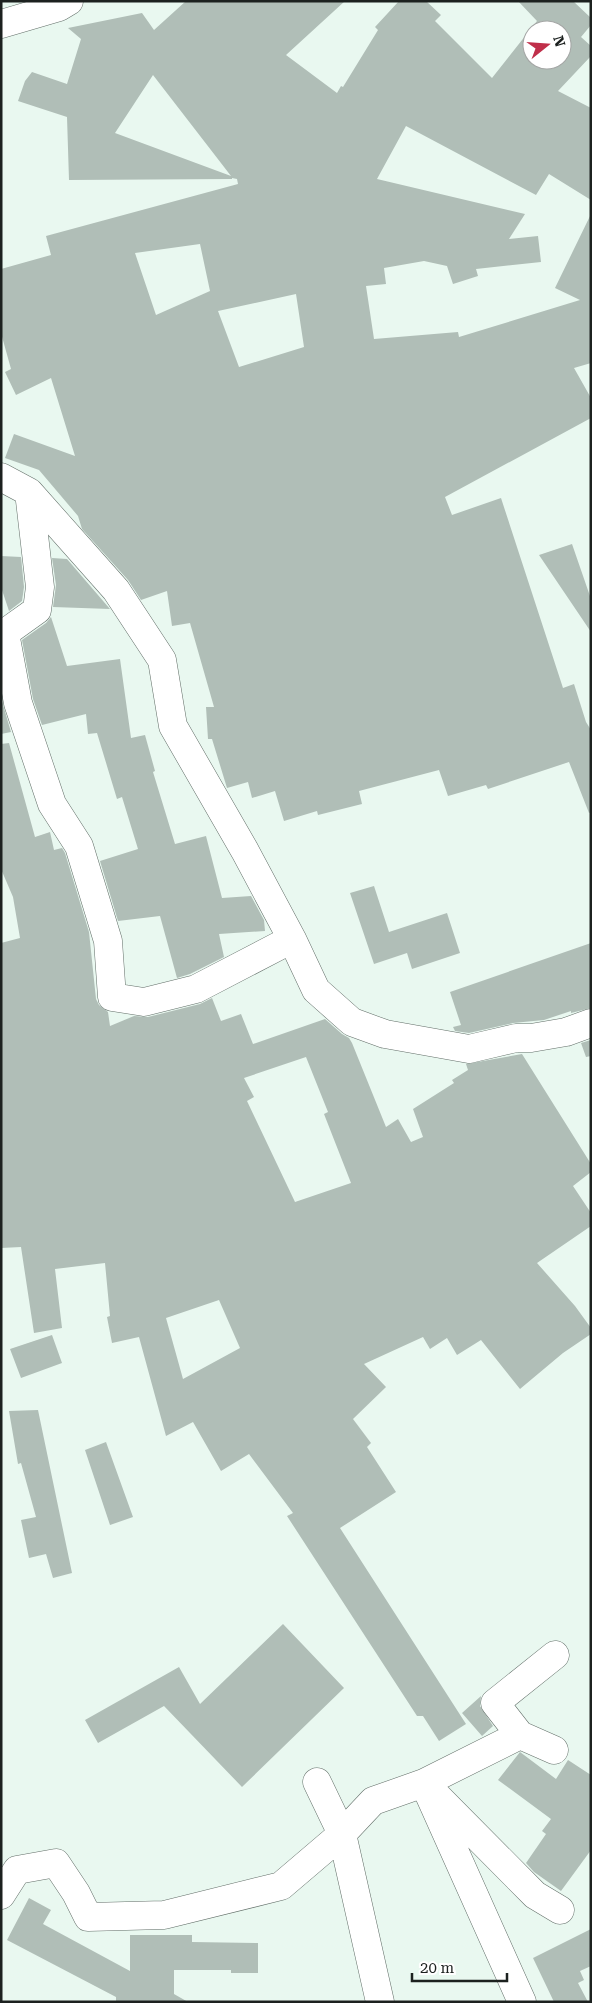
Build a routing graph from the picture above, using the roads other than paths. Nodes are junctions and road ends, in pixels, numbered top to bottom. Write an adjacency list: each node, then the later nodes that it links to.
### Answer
1 (69, 1): 2 (street)
2 (1, 24)
3 (1, 477): 4 (street)
4 (29, 492): 5 (street); 5 (street)
5 (292, 939): 6 (street)
6 (591, 1023)
7 (555, 1655): 8 (street)
8 (520, 1735): 9 (street); 11 (street)
9 (554, 1750)
10 (316, 1782): 12 (street)
11 (424, 1783): 12 (street); 14 (street); 16 (street)
12 (342, 1834): 13 (street); 15 (street)
13 (1, 1895)
14 (560, 1910)
15 (380, 2002)
16 (522, 2002)

